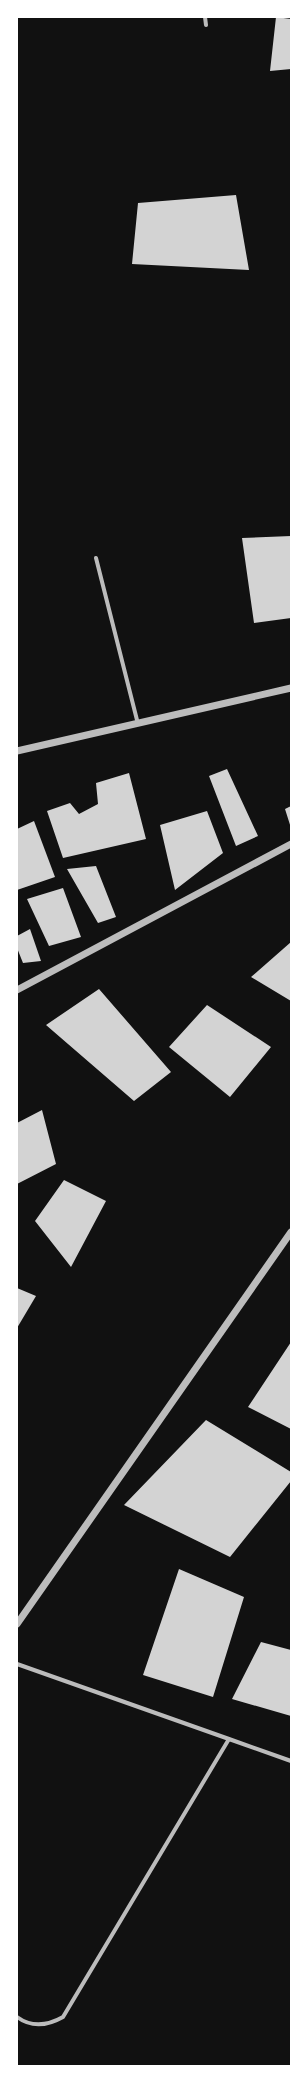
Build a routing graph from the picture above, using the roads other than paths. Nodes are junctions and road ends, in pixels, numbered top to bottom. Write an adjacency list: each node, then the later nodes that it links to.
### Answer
1 (205, 17): 2 (street)
2 (206, 25)
3 (96, 558): 5 (street)
4 (291, 688): 5 (street)
5 (138, 724): 6 (street)
6 (17, 751)
7 (291, 844): 8 (street)
8 (17, 990)
9 (291, 1232): 10 (street)
10 (17, 1624)
11 (17, 1664): 12 (street)
12 (229, 1739): 13 (street); 14 (street)
13 (291, 1761)
14 (17, 2017)

